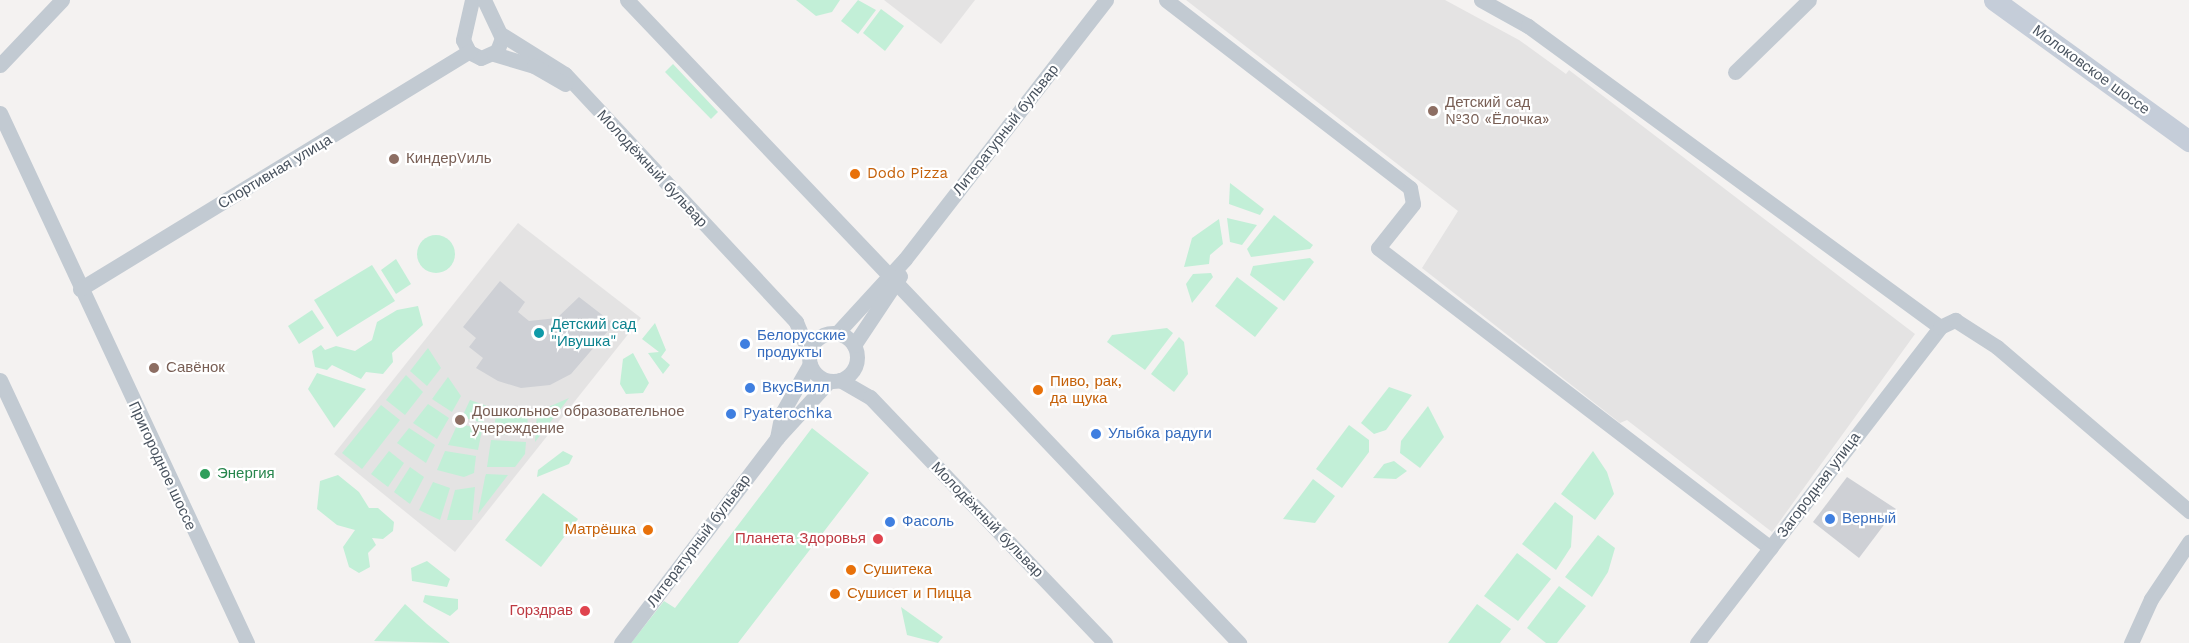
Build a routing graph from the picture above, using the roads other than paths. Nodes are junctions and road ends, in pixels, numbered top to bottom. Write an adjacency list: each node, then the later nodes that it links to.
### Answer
1 (62, 0): 14 (street)
2 (472, 0): 10 (street)
3 (484, 0): 11 (street)
4 (627, 0): 19 (street)
5 (1106, 0): 19 (street, Литературный бульвар)
6 (1166, 0): 33 (street)
7 (1481, 0): 22 (street)
8 (1809, 0): 15 (street)
9 (1994, 0): 18 (main road, Молоковское шоссе)
10 (469, 24): 11 (street); 12 (street)
11 (499, 30): 13 (street); 16 (street, Молодёжный бульвар)
12 (469, 52): 13 (street); 20 (street, Спортивная улица)
13 (494, 54): 16 (street, Молодёжный бульвар)
14 (0, 66)
15 (1735, 72)
16 (583, 95): 21 (street, Молодёжный бульвар)
17 (0, 113): 20 (street, Пригородное шоссе)
18 (2189, 141)
19 (891, 280): 23 (street, Литературный бульвар); 24 (street, Литературный бульвар); 38 (street)
20 (80, 288): 35 (street, Пригородное шоссе)
21 (796, 322): 23 (street, Молодёжный бульвар); 25 (street, Молодёжный бульвар)
22 (1940, 327): 31 (street); 33 (street, Загородная улица)
23 (831, 334): 24 (street, Молодёжный бульвар); 25 (street, Литературный бульвар)
24 (854, 345): 26 (street)
25 (810, 358): 27 (street, Молодёжный бульвар); 30 (street, Литературный бульвар)
26 (855, 366): 27 (street, Литературный бульвар); 29 (street, Молодёжный бульвар)
27 (834, 380): 29 (street, Молодёжный бульвар); 30 (street, Литературный бульвар)
28 (0, 381): 34 (street)
29 (870, 398): 37 (street, Молодёжный бульвар)
30 (777, 438): 36 (street, Литературный бульвар)
31 (2189, 511)
32 (2189, 542): 40 (street)
33 (1770, 548): 39 (street, Загородная улица)
34 (123, 643)
35 (247, 643)
36 (621, 643)
37 (1106, 643)
38 (1239, 643)
39 (1697, 643)
40 (2131, 643)

